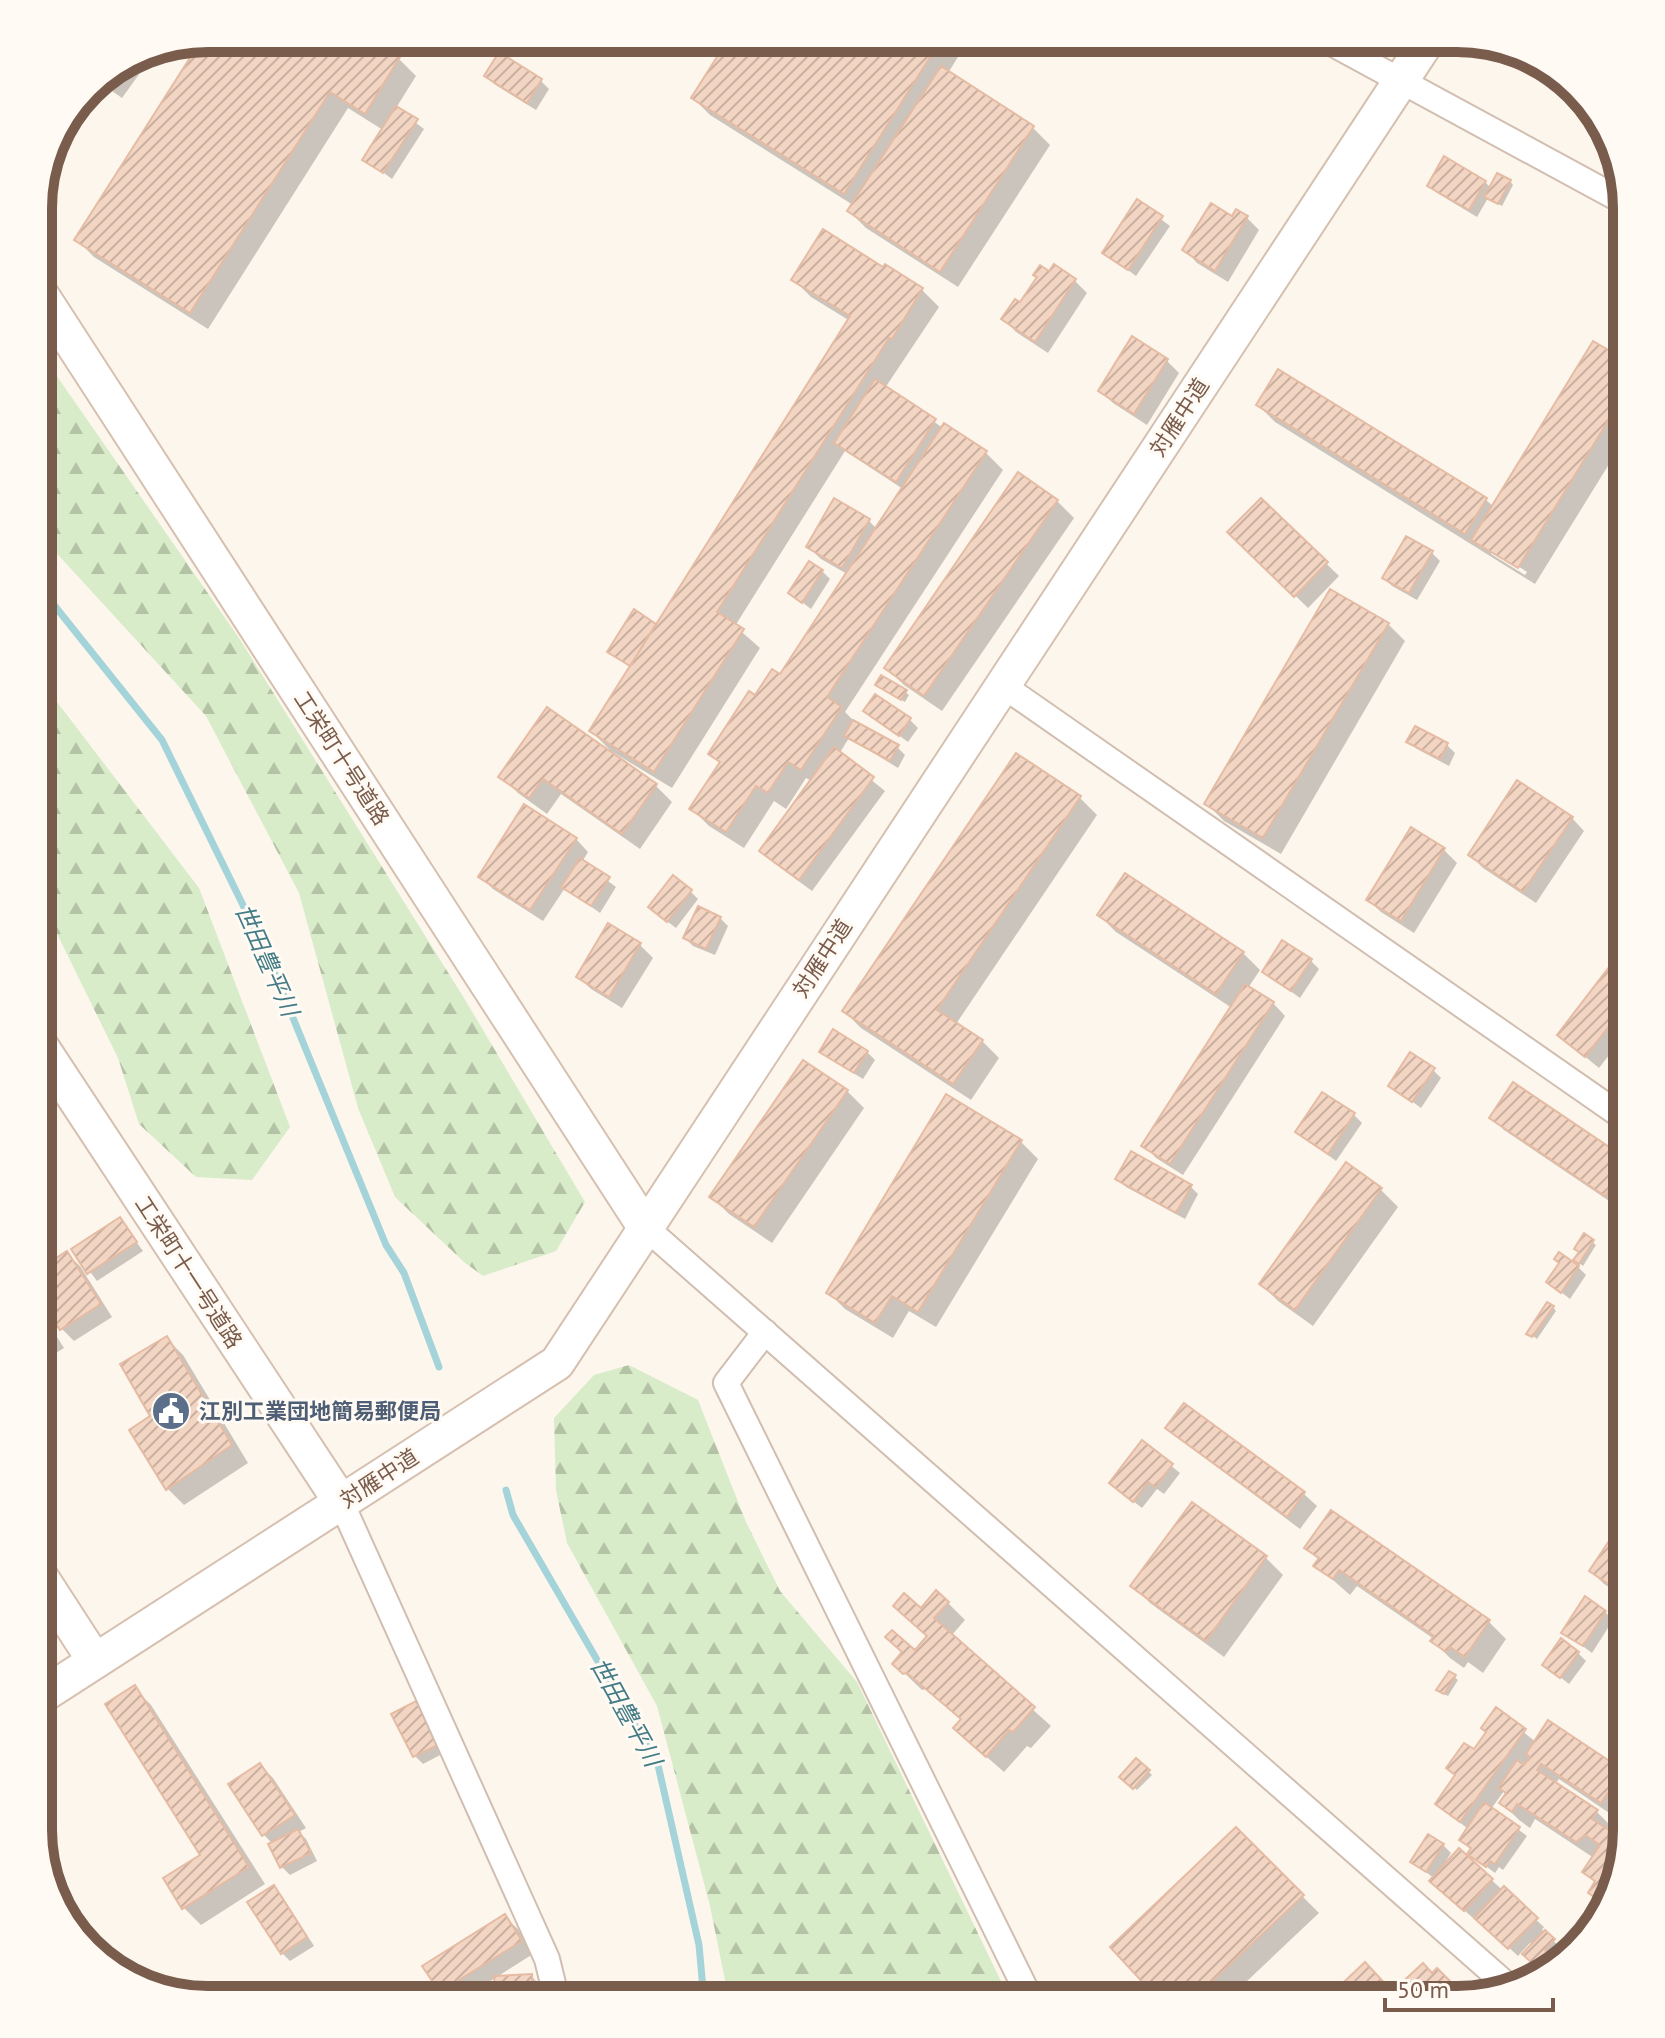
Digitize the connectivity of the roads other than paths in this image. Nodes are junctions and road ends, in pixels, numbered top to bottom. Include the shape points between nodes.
1 (1348, 52) edge
2 (1420, 52) edge
3 (1401, 81) junction
4 (1612, 196) edge
5 (52, 312) edge
6 (1002, 685) junction
7 (52, 1063) edge
8 (1613, 1110) edge
9 (645, 1227) junction
10 (765, 1332) junction
11 (341, 1502) junction
12 (52, 1595) edge
13 (95, 1661) junction
14 (52, 1689) edge
15 (1501, 1980) edge
16 (554, 1986) edge
17 (1024, 1986) edge

1 - 3 street
2 - 3 street, 対雁中道
3 - 4 street
3 - 6 street, 対雁中道
5 - 9 street, 工栄町十号道路
6 - 8 street
6 - 9 street, 対雁中道
7 - 11 street, 工栄町十一号道路
9 - 10 street
9 - 11 street, 対雁中道 via 557,1363
10 - 15 street
10 - 17 street via 726,1383
11 - 13 street, 対雁中道
11 - 16 street via 547,1959
12 - 13 street
13 - 14 street, 対雁中道

